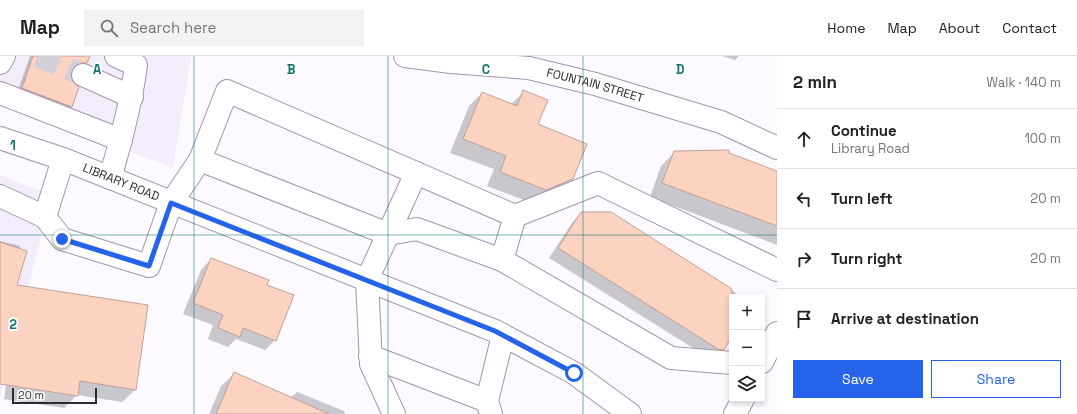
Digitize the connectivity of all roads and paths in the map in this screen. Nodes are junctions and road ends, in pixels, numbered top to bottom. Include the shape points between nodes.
1 (4, 56) edge
2 (116, 56) edge
3 (405, 56) edge
4 (135, 60) edge
5 (0, 63) edge
6 (83, 76) tunnel mouth
7 (0, 93) edge
8 (132, 97) junction
9 (0, 138) edge
10 (122, 140) junction
11 (777, 148) edge
12 (63, 159) junction
13 (200, 160) junction
14 (416, 173) junction
15 (110, 178) junction
16 (0, 196) edge
17 (171, 203) junction
18 (515, 216) junction
19 (46, 217) junction
20 (388, 234) junction
21 (502, 260) junction
22 (777, 270) edge
23 (366, 280) junction
24 (777, 333) edge
25 (503, 336) junction
26 (370, 356) junction
27 (765, 356) edge
28 (729, 363) edge
29 (741, 402) edge
30 (489, 408) edge
31 (394, 414) edge
32 (630, 414) edge
33 (735, 414) edge

1 - 5 main road
2 - 4 main road
3 - 11 main road, FOUNTAIN STREET via 544,71 721,122
4 - 8 main road
6 - 8 main road
7 - 10 main road
8 - 10 main road
9 - 12 main road, LIBRARY ROAD
10 - 15 main road
12 - 15 main road, LIBRARY ROAD
12 - 19 main road
13 - 14 main road via 227,91
13 - 17 main road
13 - 20 main road
14 - 18 main road
14 - 20 main road
15 - 17 main road, LIBRARY ROAD
16 - 19 main road
17 - 19 main road via 149,266 62,239
17 - 23 main road, LIBRARY ROAD
18 - 21 main road
18 - 22 main road via 598,183
20 - 21 main road via 417,228
20 - 23 main road
21 - 28 main road via 671,358
23 - 25 main road, LIBRARY ROAD
23 - 26 main road
24 - 27 main road
25 - 30 main road
25 - 32 main road, LIBRARY ROAD via 574,373
26 - 30 main road
26 - 31 main road via 371,364
29 - 33 main road

